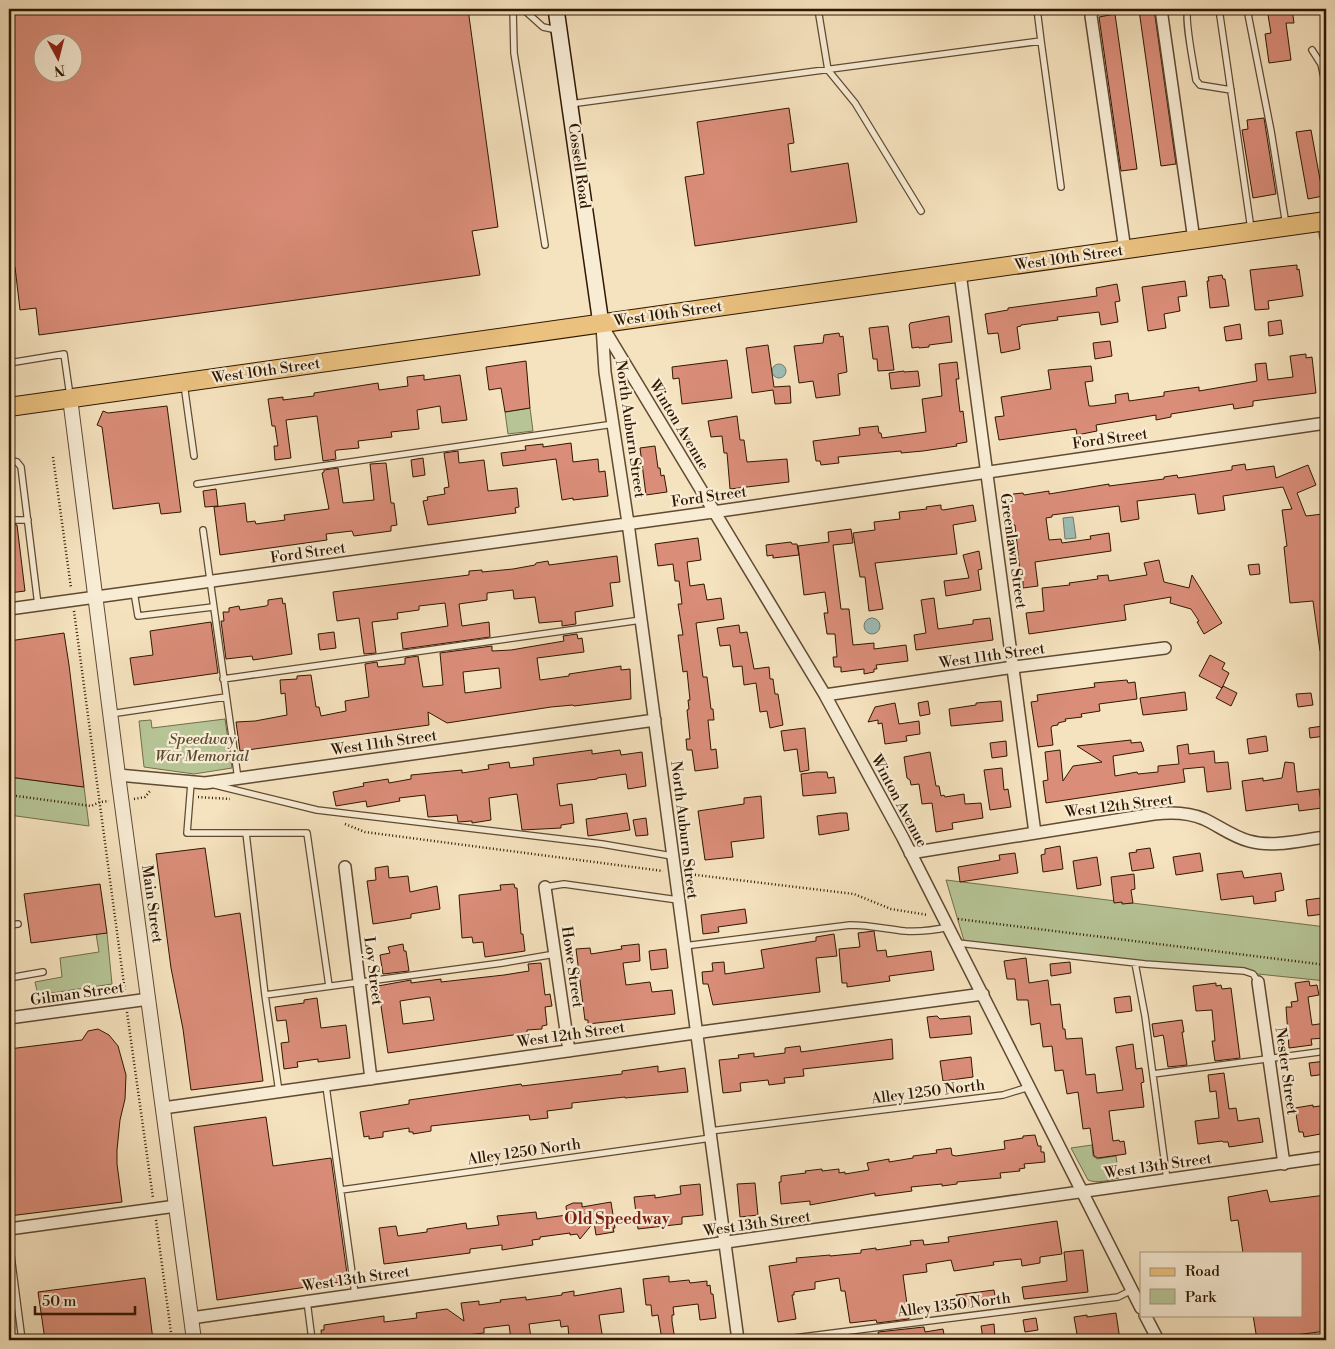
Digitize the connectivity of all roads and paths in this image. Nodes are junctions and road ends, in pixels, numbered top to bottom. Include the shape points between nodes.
1 (513, 9) edge
2 (523, 9) edge
3 (556, 9) edge
4 (818, 9) edge
5 (1037, 9) edge
6 (1093, 9) edge
7 (1161, 9) edge
8 (1188, 9) edge
9 (1219, 9) edge
10 (1247, 9) edge
11 (559, 30) junction
12 (1041, 41) junction
13 (1312, 50) dead end
14 (828, 70) junction
15 (1326, 87) edge
16 (1231, 90) junction
17 (570, 104) junction
18 (1061, 187) dead end
19 (921, 210) dead end
20 (1286, 226) junction
21 (1325, 226) edge
22 (1252, 231) junction
23 (1194, 240) junction
24 (546, 245) dead end
25 (1125, 250) junction
26 (960, 273) junction
27 (601, 324) junction
28 (9, 363) edge
29 (183, 382) junction
30 (70, 398) junction
31 (9, 407) edge
32 (1326, 423) edge
33 (614, 424) junction
34 (194, 456) dead end
35 (53, 457) dead end
36 (9, 460) edge
37 (986, 472) junction
38 (198, 484) dead end
39 (713, 512) junction
40 (9, 518) edge
41 (28, 520) junction
42 (628, 523) junction
43 (203, 530) dead end
44 (209, 582) junction
45 (134, 592) junction
46 (95, 598) junction
47 (73, 601) junction
48 (38, 605) junction
49 (213, 607) junction
50 (9, 609) edge
51 (641, 620) junction
52 (1165, 648) dead end
53 (1014, 667) junction
54 (224, 679) junction
55 (825, 695) junction
56 (226, 697) junction
57 (110, 714) junction
58 (655, 720) junction
59 (118, 775) junction
60 (238, 778) junction
61 (191, 783) junction
62 (208, 783) junction
63 (246, 833) junction
64 (1035, 833) junction
65 (1326, 837) edge
66 (910, 853) junction
67 (672, 856) junction
68 (345, 867) dead end
69 (545, 887) joint
70 (678, 900) junction
71 (18, 924) dead end
72 (9, 925) edge
73 (949, 927) junction
74 (958, 943) junction
75 (684, 946) junction
76 (555, 954) junction
77 (1135, 962) junction
78 (43, 972) dead end
79 (9, 978) edge
80 (359, 982) junction
81 (1258, 982) joint
82 (330, 986) junction
83 (983, 994) junction
84 (265, 995) junction
85 (149, 1000) junction
86 (126, 1003) junction
87 (9, 1018) edge
88 (696, 1033) junction
89 (569, 1051) junction
90 (1326, 1051) edge
91 (1269, 1059) junction
92 (1153, 1074) junction
93 (371, 1079) junction
94 (326, 1086) junction
95 (1030, 1086) junction
96 (279, 1092) junction
97 (163, 1108) junction
98 (710, 1135) junction
99 (1326, 1157) edge
100 (1284, 1164) junction
101 (1167, 1180) junction
102 (341, 1190) junction
103 (1082, 1191) junction
104 (176, 1206) junction
105 (154, 1208) junction
106 (9, 1229) edge
107 (9, 1240) edge
108 (725, 1244) junction
109 (1132, 1290) junction
110 (356, 1294) junction
111 (307, 1302) junction
112 (1140, 1306) edge
113 (1146, 1316) edge
114 (191, 1318) junction
115 (22, 1340) edge
116 (172, 1340) edge
117 (194, 1340) edge
118 (312, 1340) edge
119 (738, 1340) edge
120 (778, 1340) edge
121 (1158, 1340) edge

1 - 24 lane via 514,53
2 - 11 lane via 543,27
3 - 11 main road, Cossell Road
4 - 14 lane
5 - 12 lane
6 - 25 street via 1091,16
7 - 23 street
8 - 16 lane via 1196,80 1200,85
9 - 16 lane
10 - 20 lane
11 - 17 main road, Cossell Road
12 - 14 lane
12 - 18 lane
13 - 15 lane via 1321,64
14 - 17 lane
14 - 19 lane via 855,104
16 - 22 lane
17 - 27 main road, Cossell Road
20 - 21 main road, West 10th Street
20 - 22 main road, West 10th Street
22 - 23 main road, West 10th Street
23 - 25 main road, West 10th Street
25 - 26 main road, West 10th Street
26 - 27 main road, West 10th Street
26 - 37 street, Greenlawn Street
27 - 29 main road, West 10th Street
27 - 33 street, North Auburn Street
27 - 39 street, Winton Avenue
28 - 30 lane via 64,354
29 - 30 main road, West 10th Street
29 - 34 lane
30 - 31 main road, West 10th Street
30 - 46 street, Main Street
32 - 37 street, Ford Street
33 - 38 lane
33 - 42 street, North Auburn Street
35 - 47 path
36 - 41 lane via 21,467
37 - 39 street, Ford Street
37 - 53 street, Greenlawn Street
39 - 42 street, Ford Street
39 - 55 street, Winton Avenue
40 - 41 lane
41 - 48 lane
42 - 44 street, Ford Street
42 - 51 street, North Auburn Street
43 - 44 lane
44 - 45 street, Ford Street
44 - 49 lane
45 - 46 street, Ford Street
45 - 49 lane via 138,616
46 - 47 street, Ford Street
46 - 57 street, Main Street
47 - 48 street, Ford Street
47 - 86 path
48 - 50 street, Ford Street
49 - 54 lane
51 - 54 lane
51 - 58 street, North Auburn Street
52 - 53 street, West 11th Street
53 - 55 street, West 11th Street
53 - 64 street, Greenlawn Street
54 - 56 lane
55 - 66 street, Winton Avenue
56 - 57 lane
56 - 60 lane
57 - 59 street, Main Street
58 - 60 street, West 11th Street
58 - 67 street, North Auburn Street
59 - 61 street, West 11th Street
59 - 85 street, Main Street
60 - 62 street, West 11th Street
61 - 62 street, West 11th Street
61 - 63 lane via 187,833
62 - 67 lane via 317,810 602,844
63 - 82 lane via 308,833
63 - 84 lane
64 - 65 street, West 12th Street via 1178,812 1203,818 1241,838 1261,844
64 - 66 street, West 12th Street
66 - 73 street, Winton Avenue
67 - 70 street, North Auburn Street
68 - 80 street, Loy Street
69 - 70 lane via 564,884
69 - 76 street, Howe Street
70 - 75 street, North Auburn Street
71 - 72 lane
73 - 74 street, Winton Avenue
73 - 75 lane via 930,931 850,925
74 - 77 lane
74 - 83 street, Winton Avenue
75 - 88 street, North Auburn Street
76 - 80 lane
76 - 89 street, Howe Street
77 - 81 lane via 1244,971 1253,974
77 - 92 lane
78 - 79 lane
80 - 82 lane
80 - 93 street, Loy Street
81 - 91 street, Nester Street
82 - 84 lane
83 - 88 street, West 12th Street
83 - 95 street, Winton Avenue
84 - 96 lane
85 - 86 street, Gilman Street
85 - 97 street, Main Street
86 - 87 street, Gilman Street
86 - 105 path
88 - 89 street, West 12th Street
88 - 98 street, North Auburn Street
89 - 93 street, West 12th Street
90 - 91 lane
91 - 92 lane
91 - 100 street, Nester Street
92 - 101 lane
93 - 94 street, West 12th Street
94 - 96 street, West 12th Street
94 - 102 lane
95 - 98 lane, Alley 1250 North via 1003,1095
95 - 103 street, Winton Avenue
96 - 97 street, West 12th Street
97 - 104 street, Main Street
98 - 102 lane, Alley 1250 North
98 - 108 street, North Auburn Street
99 - 100 street, West 13th Street
100 - 101 street, West 13th Street
101 - 103 street, West 13th Street
102 - 110 lane
103 - 108 street, West 13th Street
103 - 109 street, Winton Avenue
104 - 105 street
104 - 114 street, Main Street
105 - 106 street
105 - 116 path
107 - 115 lane
108 - 110 street, West 13th Street
108 - 119 street, North Auburn Street
109 - 112 street, Winton Avenue
109 - 120 lane, Alley 1350 North via 1118,1297
110 - 111 street, West 13th Street
111 - 114 street, West 13th Street
111 - 118 lane
113 - 121 street
114 - 117 street, Main Street

